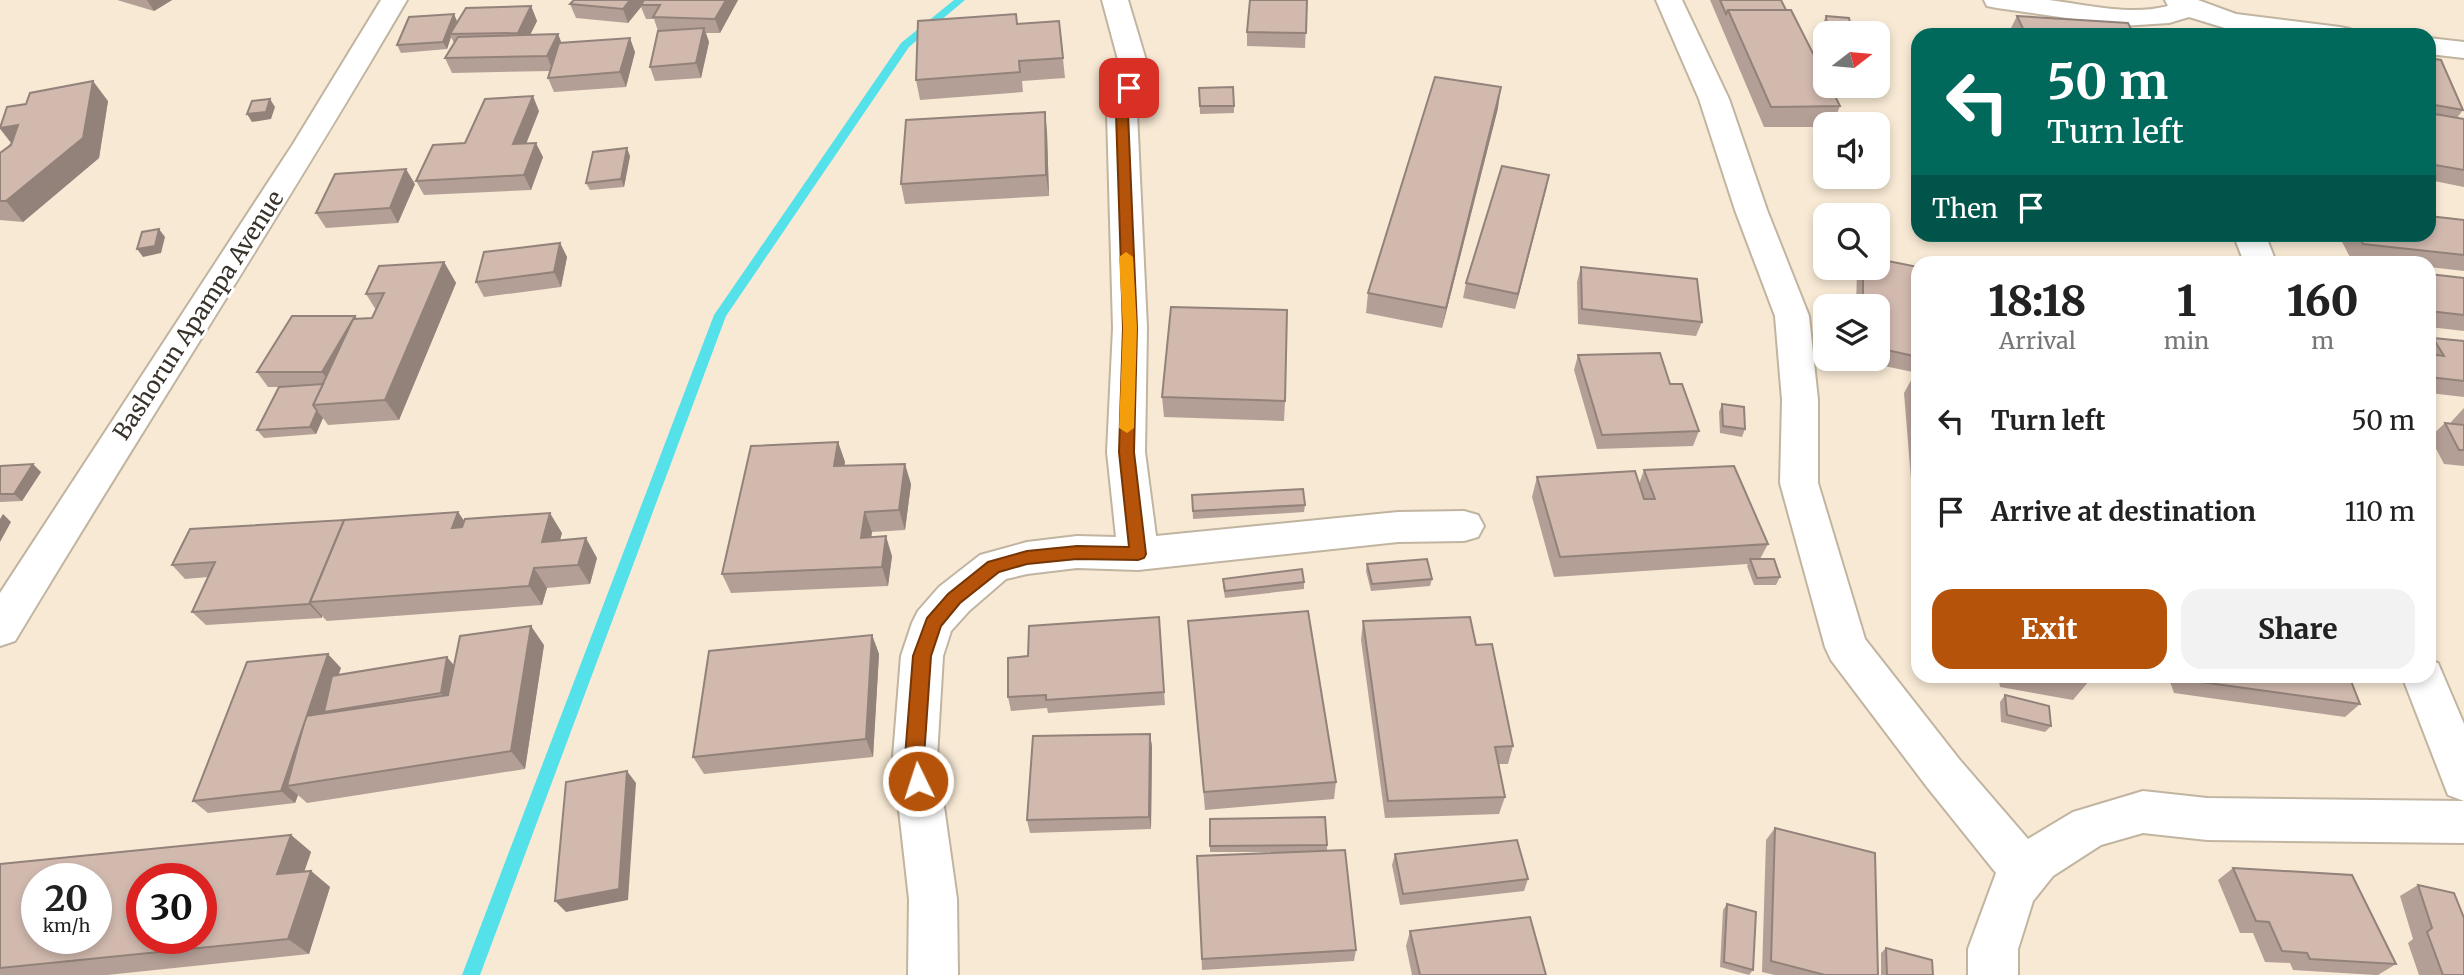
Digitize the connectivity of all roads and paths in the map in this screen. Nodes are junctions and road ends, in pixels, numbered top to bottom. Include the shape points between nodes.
1 (394, 0) edge
2 (1115, 0) edge
3 (1669, 0) edge
4 (1997, 0) edge
5 (2183, 4) edge
6 (2286, 28) edge
7 (2436, 47) edge
8 (2464, 50) edge
9 (1464, 526) dead end
10 (1138, 554) junction
11 (0, 629) edge
12 (2426, 683) edge
13 (2464, 780) edge
14 (2464, 822) edge
15 (2025, 873) junction
16 (933, 975) edge
17 (1993, 975) edge

1 - 11 street, Bashorun Apampa Avenue via 308,144
2 - 10 street via 1134,66 1122,113 1130,328 1126,452
3 - 15 street via 1714,99 1792,316 1800,400 1799,483 1846,647
4 - 5 street via 2115,17 2165,17
5 - 6 street via 2233,21
7 - 8 street
9 - 10 street via 1398,527
10 - 16 street via 1077,552 994,566 954,598 933,623 922,656 915,757 933,899
12 - 13 street
14 - 15 street via 2207,819 2143,812 2089,827 2036,860
15 - 17 street via 2013,889 1993,949

